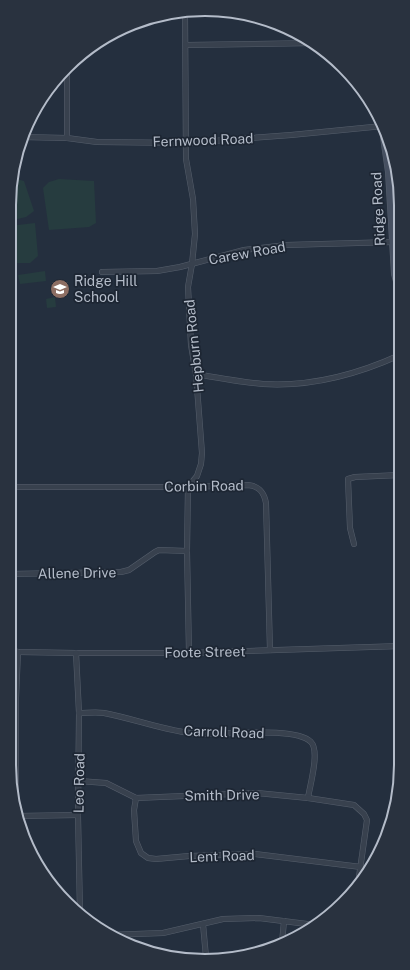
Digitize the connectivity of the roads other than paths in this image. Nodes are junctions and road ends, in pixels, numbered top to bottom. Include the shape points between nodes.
1 (185, 17) edge
2 (303, 43) edge
3 (186, 45) junction
4 (67, 76) edge
5 (377, 125) edge
6 (28, 137) edge
7 (67, 138) junction
8 (186, 143) junction
9 (386, 149) edge
10 (393, 242) junction
11 (394, 258) edge
12 (192, 264) junction
13 (102, 272) dead end
14 (394, 358) edge
15 (196, 374) junction
16 (394, 475) edge
17 (16, 487) edge
18 (188, 487) junction
19 (354, 544) dead end
20 (187, 551) junction
21 (16, 574) edge
22 (394, 646) edge
23 (270, 650) junction
24 (18, 652) joint
25 (76, 653) junction
26 (189, 653) junction
27 (16, 698) joint
28 (79, 713) junction
29 (16, 754) joint
30 (16, 765) edge
31 (16, 765) edge
32 (16, 777) edge
33 (79, 781) junction
34 (136, 798) junction
35 (308, 798) junction
36 (78, 815) junction
37 (23, 816) edge
38 (361, 867) junction
39 (360, 873) edge
40 (80, 907) edge
41 (284, 921) junction
42 (203, 924) junction
43 (307, 924) edge
44 (121, 935) edge
45 (282, 938) edge
46 (206, 954) edge

1 - 3 street, Hepburn Road
2 - 3 street
3 - 8 street, Hepburn Road
4 - 7 street
5 - 8 street, Fernwood Road via 291,135
6 - 7 street, Fernwood Road
7 - 8 street, Fernwood Road via 97,142
8 - 12 street, Hepburn Road via 195,234
9 - 10 main road, Ridge Road
10 - 11 main road, Ridge Road
10 - 12 street, Carew Road via 286,245 244,250
12 - 13 street, Carew Road via 157,271
12 - 15 street, Hepburn Road via 188,287 191,345
14 - 15 street via 347,376 304,383 264,384
15 - 18 street, Hepburn Road via 202,453 197,476
16 - 19 street via 348,478 350,528
17 - 18 street, Corbin Road
18 - 20 street
18 - 23 street, Corbin Road via 253,485 260,489 266,498
20 - 21 street, Allene Drive via 159,550 129,570 121,572
20 - 26 street
22 - 23 street, Foote Street
23 - 26 street, Foote Street
24 - 25 street, Foote Street
24 - 27 street
25 - 26 street, Foote Street
25 - 28 street, Leo Road
27 - 29 street
28 - 33 street, Leo Road
28 - 35 street, Carroll Road via 102,713 165,729 200,734 275,733 304,736 313,744 315,754
29 - 30 street
31 - 32 street
33 - 34 street, Smith Drive via 106,783
33 - 36 street, Leo Road
34 - 35 street, Smith Drive via 257,793
34 - 38 street, Lent Road via 134,810 137,848 148,858 254,854
35 - 38 street, Smith Drive via 354,805 364,814 367,826
36 - 37 street
36 - 40 street, Leo Road
38 - 39 street
41 - 42 street via 259,918 223,919
41 - 43 street
41 - 45 street
42 - 44 street via 163,934
42 - 46 street

